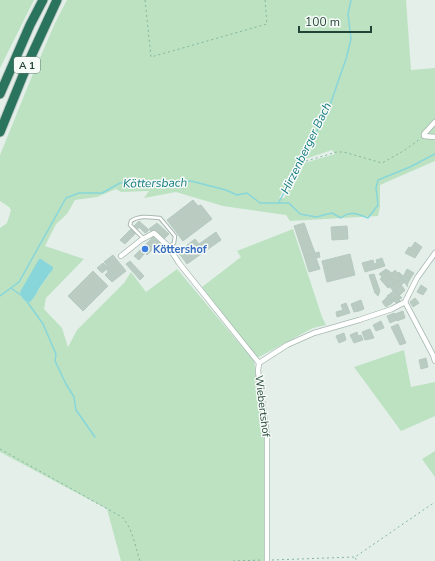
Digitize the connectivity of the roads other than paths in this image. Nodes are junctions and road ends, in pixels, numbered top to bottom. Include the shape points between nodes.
1 (43, 0) edge
2 (57, 0) edge
3 (0, 94) edge
4 (435, 122) edge
5 (0, 132) edge
6 (435, 137) edge
7 (143, 239) junction
8 (169, 248) junction
9 (435, 253) edge
10 (121, 256) dead end
11 (405, 302) junction
12 (435, 361) edge
13 (259, 363) junction
14 (267, 560) edge

1 - 3 highway, A 1
2 - 5 highway, A 1
4 - 6 street via 424,134
7 - 8 street via 154,233
7 - 8 lane via 131,226 131,222 136,218 160,218 175,236 174,243
7 - 10 street
8 - 13 street
9 - 11 street via 417,278
11 - 12 street
11 - 13 street, Wiebertshof via 392,309 314,333 287,345
13 - 14 street, Wiebertshof via 267,436

